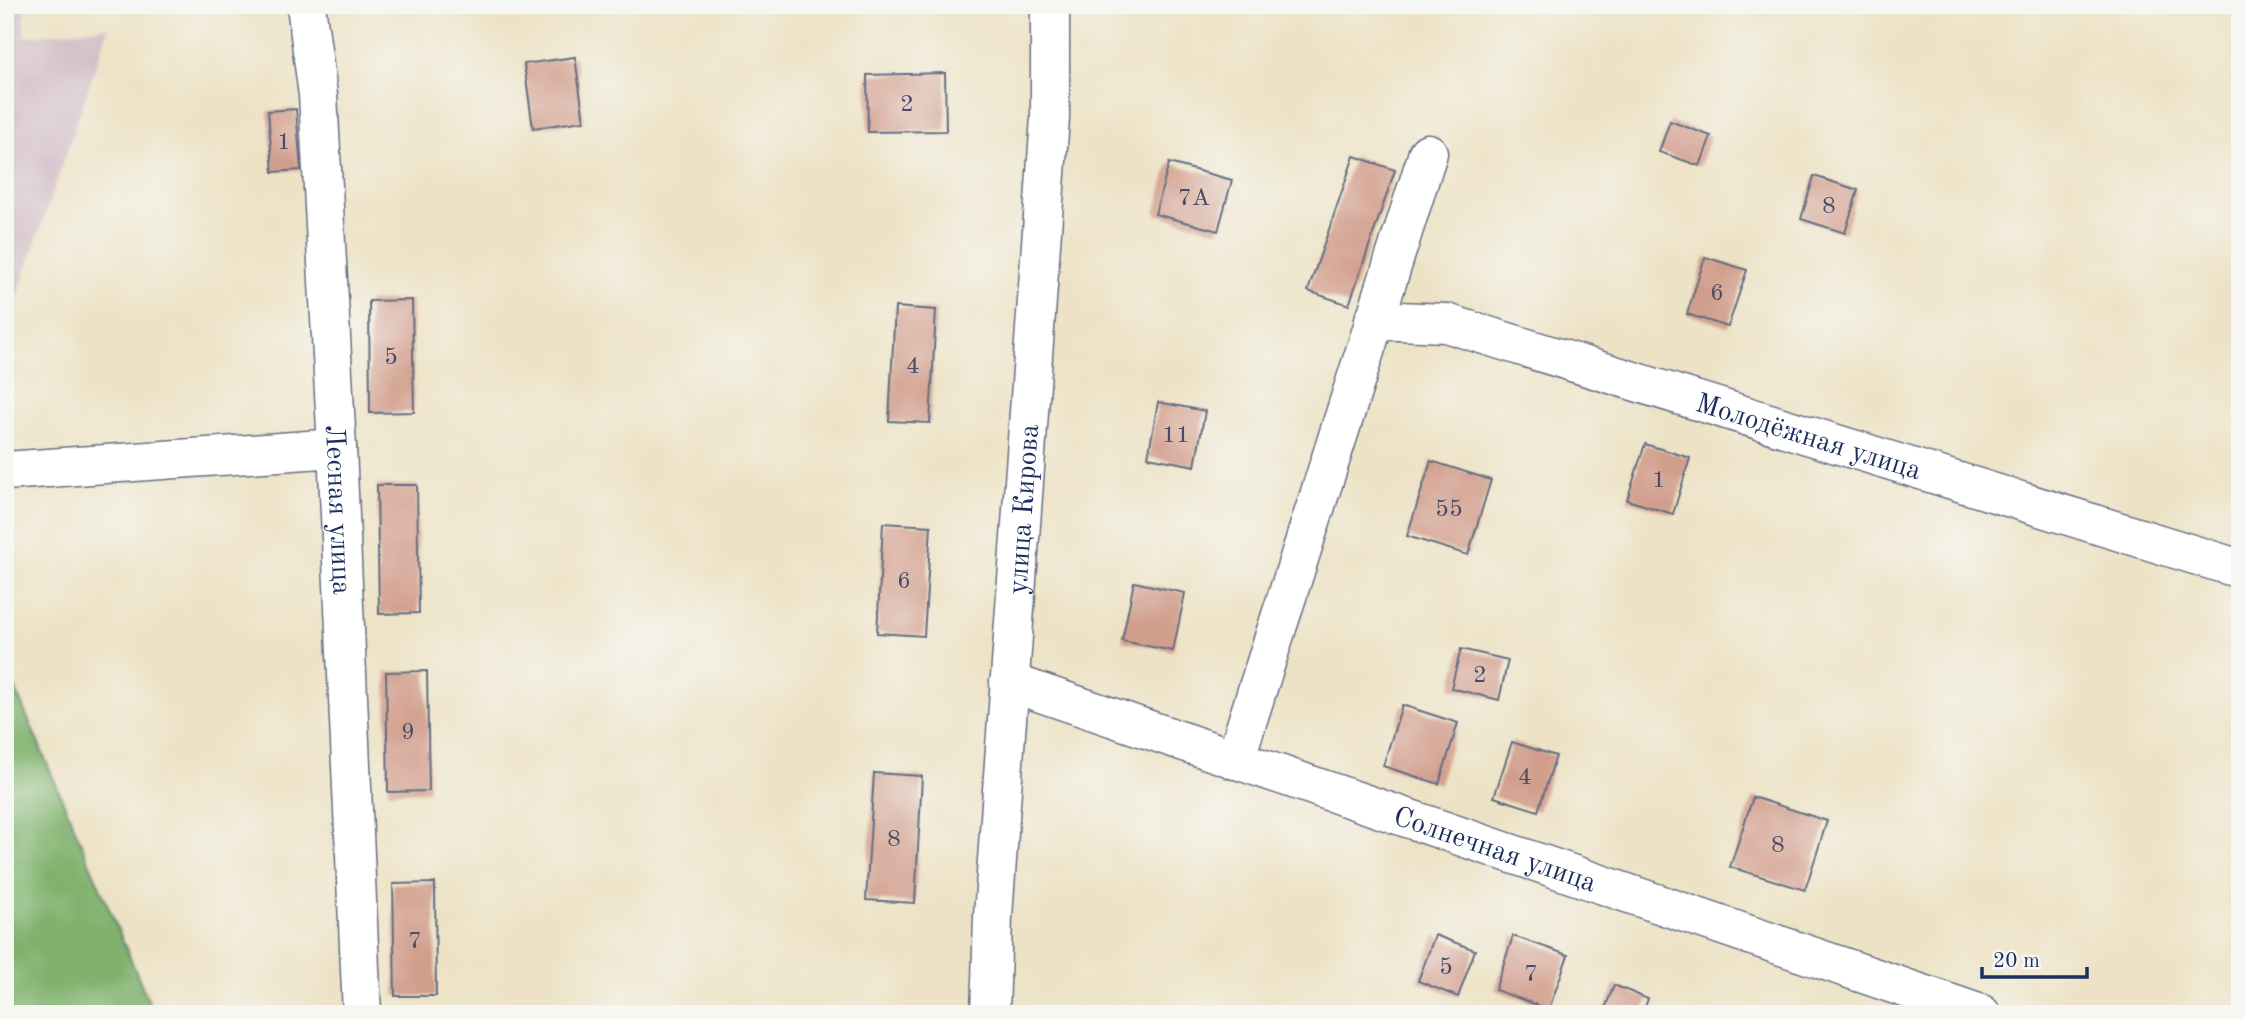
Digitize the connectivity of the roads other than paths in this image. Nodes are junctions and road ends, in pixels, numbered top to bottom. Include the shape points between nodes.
1 (306, 5) edge
2 (1050, 5) edge
3 (1428, 153) dead end
4 (1374, 320) junction
5 (337, 447) junction
6 (5, 471) edge
7 (2240, 569) edge
8 (1009, 682) junction
9 (1235, 760) junction
10 (1921, 1004) edge
11 (362, 1014) edge
12 (990, 1014) edge
13 (1981, 1014) edge

1 - 5 street, Лесная улица via 318,95
2 - 8 street, улица Кирова via 1050,118
3 - 4 street
4 - 7 street, Молодёжная улица via 1446,323
4 - 9 street
5 - 6 street
5 - 11 street, Лесная улица
8 - 9 street, Солнечная улица
8 - 12 street, улица Кирова
9 - 10 street, Солнечная улица
10 - 13 street, Солнечная улица

